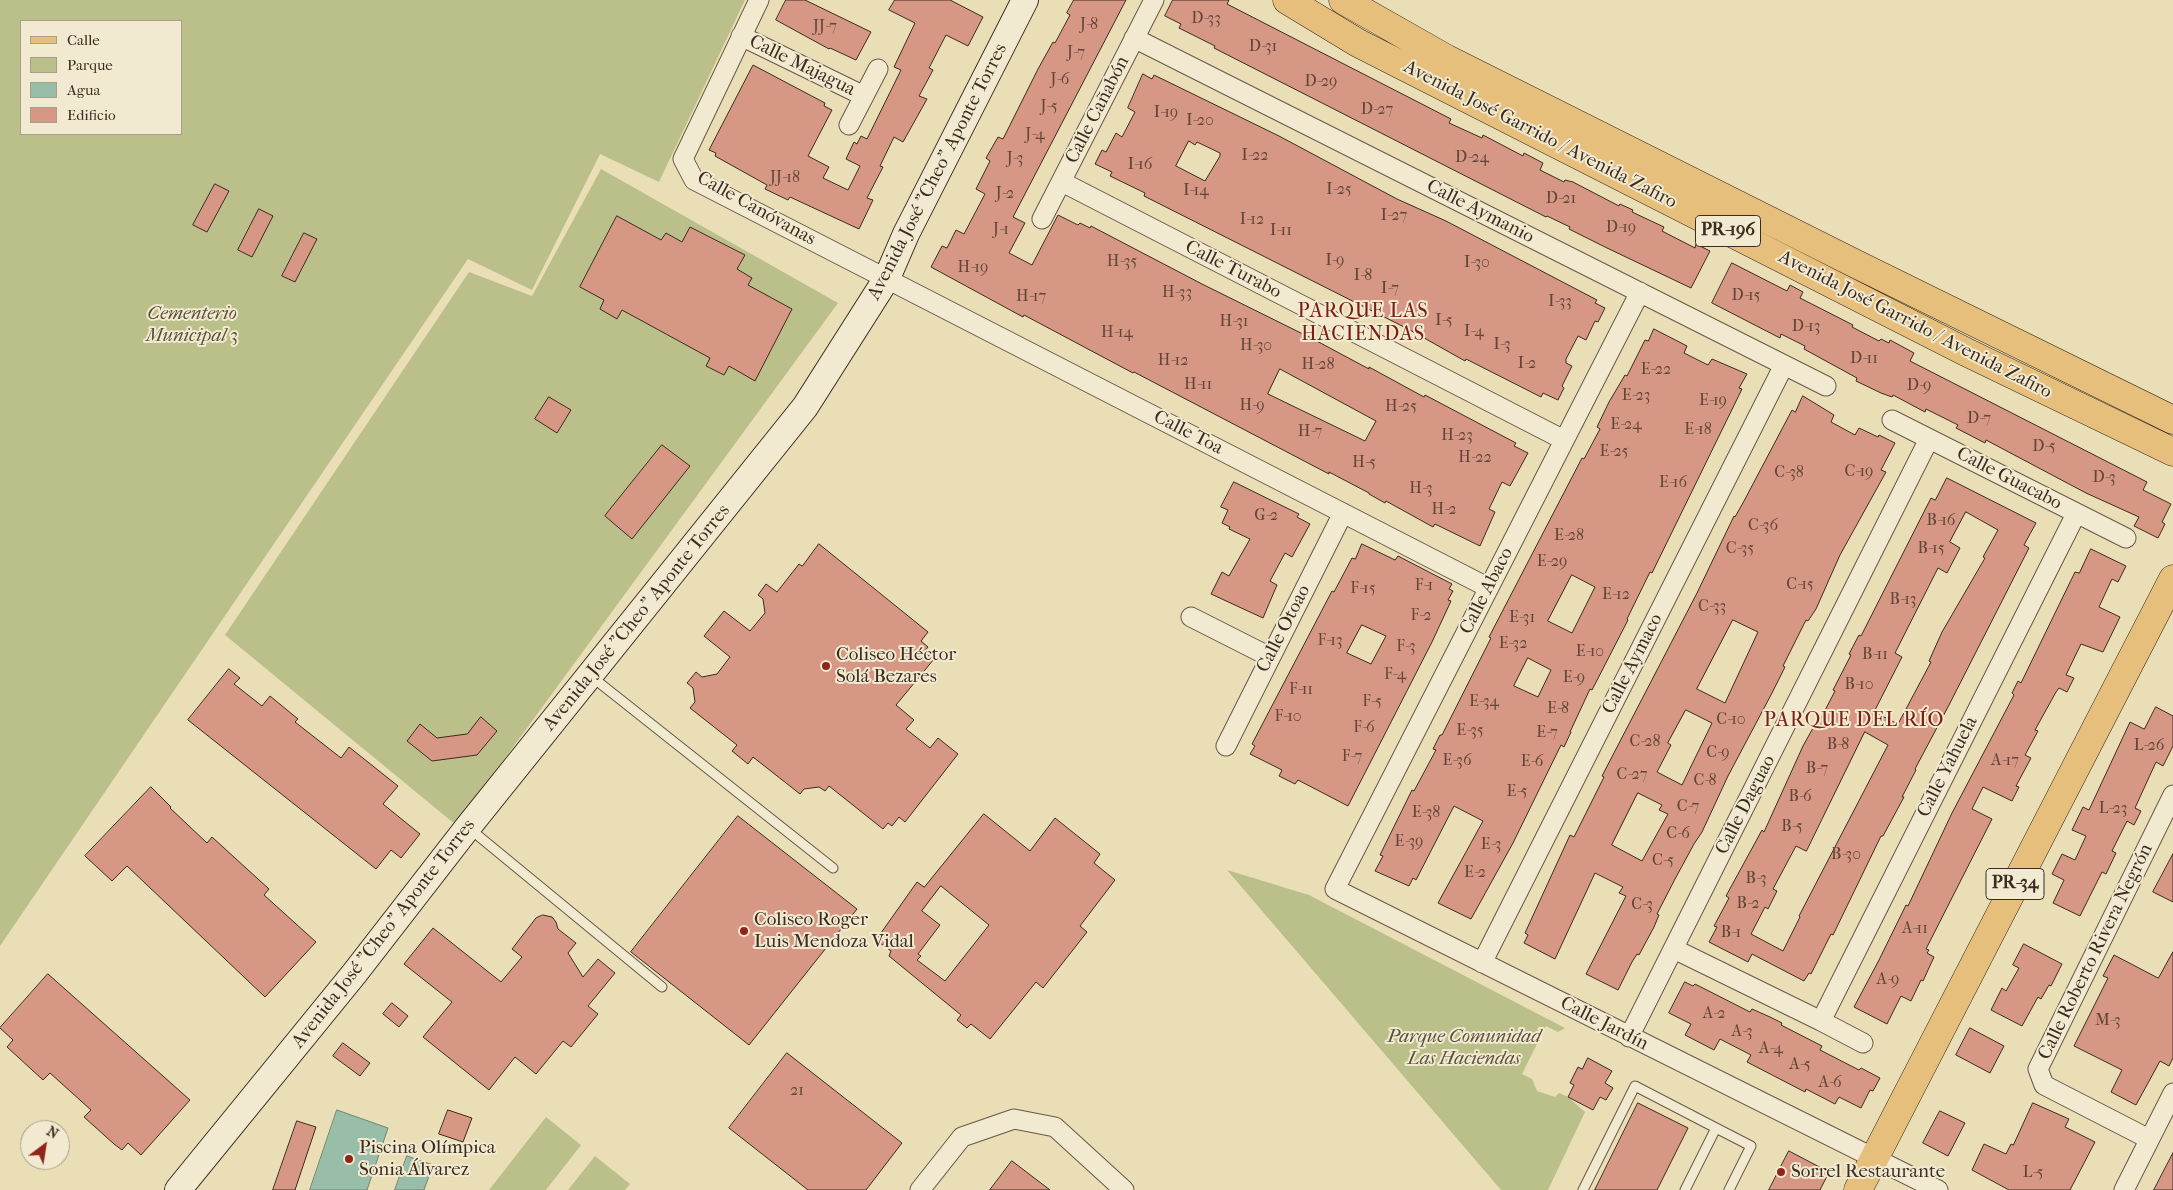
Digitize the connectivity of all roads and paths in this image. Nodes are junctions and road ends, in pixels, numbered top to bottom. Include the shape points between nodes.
1 (759, 0) edge
2 (1025, 0) edge
3 (1154, 0) edge
4 (1287, 0) edge
5 (1343, 0) edge
6 (741, 36) junction
7 (1134, 38) junction
8 (878, 68) dead end
9 (864, 96) junction
10 (849, 125) dead end
11 (1062, 182) junction
12 (1042, 219) dead end
13 (887, 278) junction
14 (1640, 292) junction
15 (1784, 365) junction
16 (1826, 386) dead end
17 (1892, 420) dead end
18 (2173, 420) edge
19 (1929, 438) junction
20 (1564, 440) junction
21 (2173, 452) edge
22 (1343, 513) junction
23 (2076, 514) junction
24 (2126, 538) dead end
25 (2173, 579) edge
26 (1489, 588) junction
27 (1191, 617) dead end
28 (1270, 657) junction
29 (590, 676) junction
30 (1226, 746) dead end
31 (2173, 795) edge
32 (468, 827) junction
33 (833, 868) dead end
34 (1335, 889) joint
35 (1674, 948) junction
36 (1482, 963) junction
37 (662, 987) dead end
38 (1821, 1021) junction
39 (1629, 1037) junction
40 (1863, 1043) dead end
41 (2173, 1093) edge
42 (1716, 1128) junction
43 (2149, 1139) junction
44 (1874, 1159) junction
45 (178, 1190) edge
46 (920, 1190) edge
47 (1124, 1190) edge
48 (1583, 1190) edge
49 (1685, 1190) edge
50 (1729, 1190) edge
51 (1858, 1190) edge
52 (1938, 1190) edge
53 (2124, 1190) edge

1 - 6 street, Calle Canóvanas
2 - 13 street, Avenida José "Cheo" Aponte Torres via 906,234
3 - 7 street, Calle Cañabón
4 - 21 main road, Avenida José Garrido / Avenida Zafiro / PR-196 via 1367,47 1966,352
5 - 18 main road, Avenida José Garrido / Avenida Zafiro / PR-196 via 1447,59
6 - 9 street, Calle Majagua
6 - 13 street, Calle Canóvanas via 683,159 694,180
7 - 11 street, Calle Cañabón
7 - 14 street, Calle Aymanio
8 - 9 street
9 - 10 street
11 - 12 street, Calle Cañabón
11 - 20 street, Calle Turabo
13 - 22 street, Calle Toa
13 - 29 street, Avenida José "Cheo" Aponte Torres via 806,407
14 - 15 street, Calle Aymanio
14 - 20 street, Calle Abaco
15 - 16 street, Calle Aymanio
15 - 36 street, Calle Aymaco
17 - 19 street, Calle Guacabo
19 - 23 street, Calle Guacabo
19 - 35 street, Calle Daguao
20 - 26 street, Calle Abaco
22 - 26 street, Calle Toa
22 - 28 street, Calle Otoao
23 - 24 street, Calle Guacabo
23 - 38 street, Calle Yahuela
25 - 44 main road, PR-34
26 - 34 street, Calle Abaco
27 - 28 street
28 - 30 street, Calle Otoao
29 - 32 street, Avenida José "Cheo" Aponte Torres
29 - 33 lane
31 - 43 street, Calle Roberto Rivera Negrón via 2038,1069 2044,1085
32 - 37 lane
32 - 45 street, Avenida José "Cheo" Aponte Torres via 354,974
34 - 36 street, Calle Jardín
35 - 38 street
35 - 39 street, Calle Daguao
36 - 39 street, Calle Jardín
38 - 40 street
39 - 44 street, Calle Jardín
41 - 43 street
42 - 48 lane via 1634,1086
42 - 49 lane
42 - 50 lane via 1751,1146
43 - 53 street
44 - 51 main road, PR-34
44 - 52 street, Calle Jardín
46 - 47 street via 962,1137 1014,1119 1055,1128

